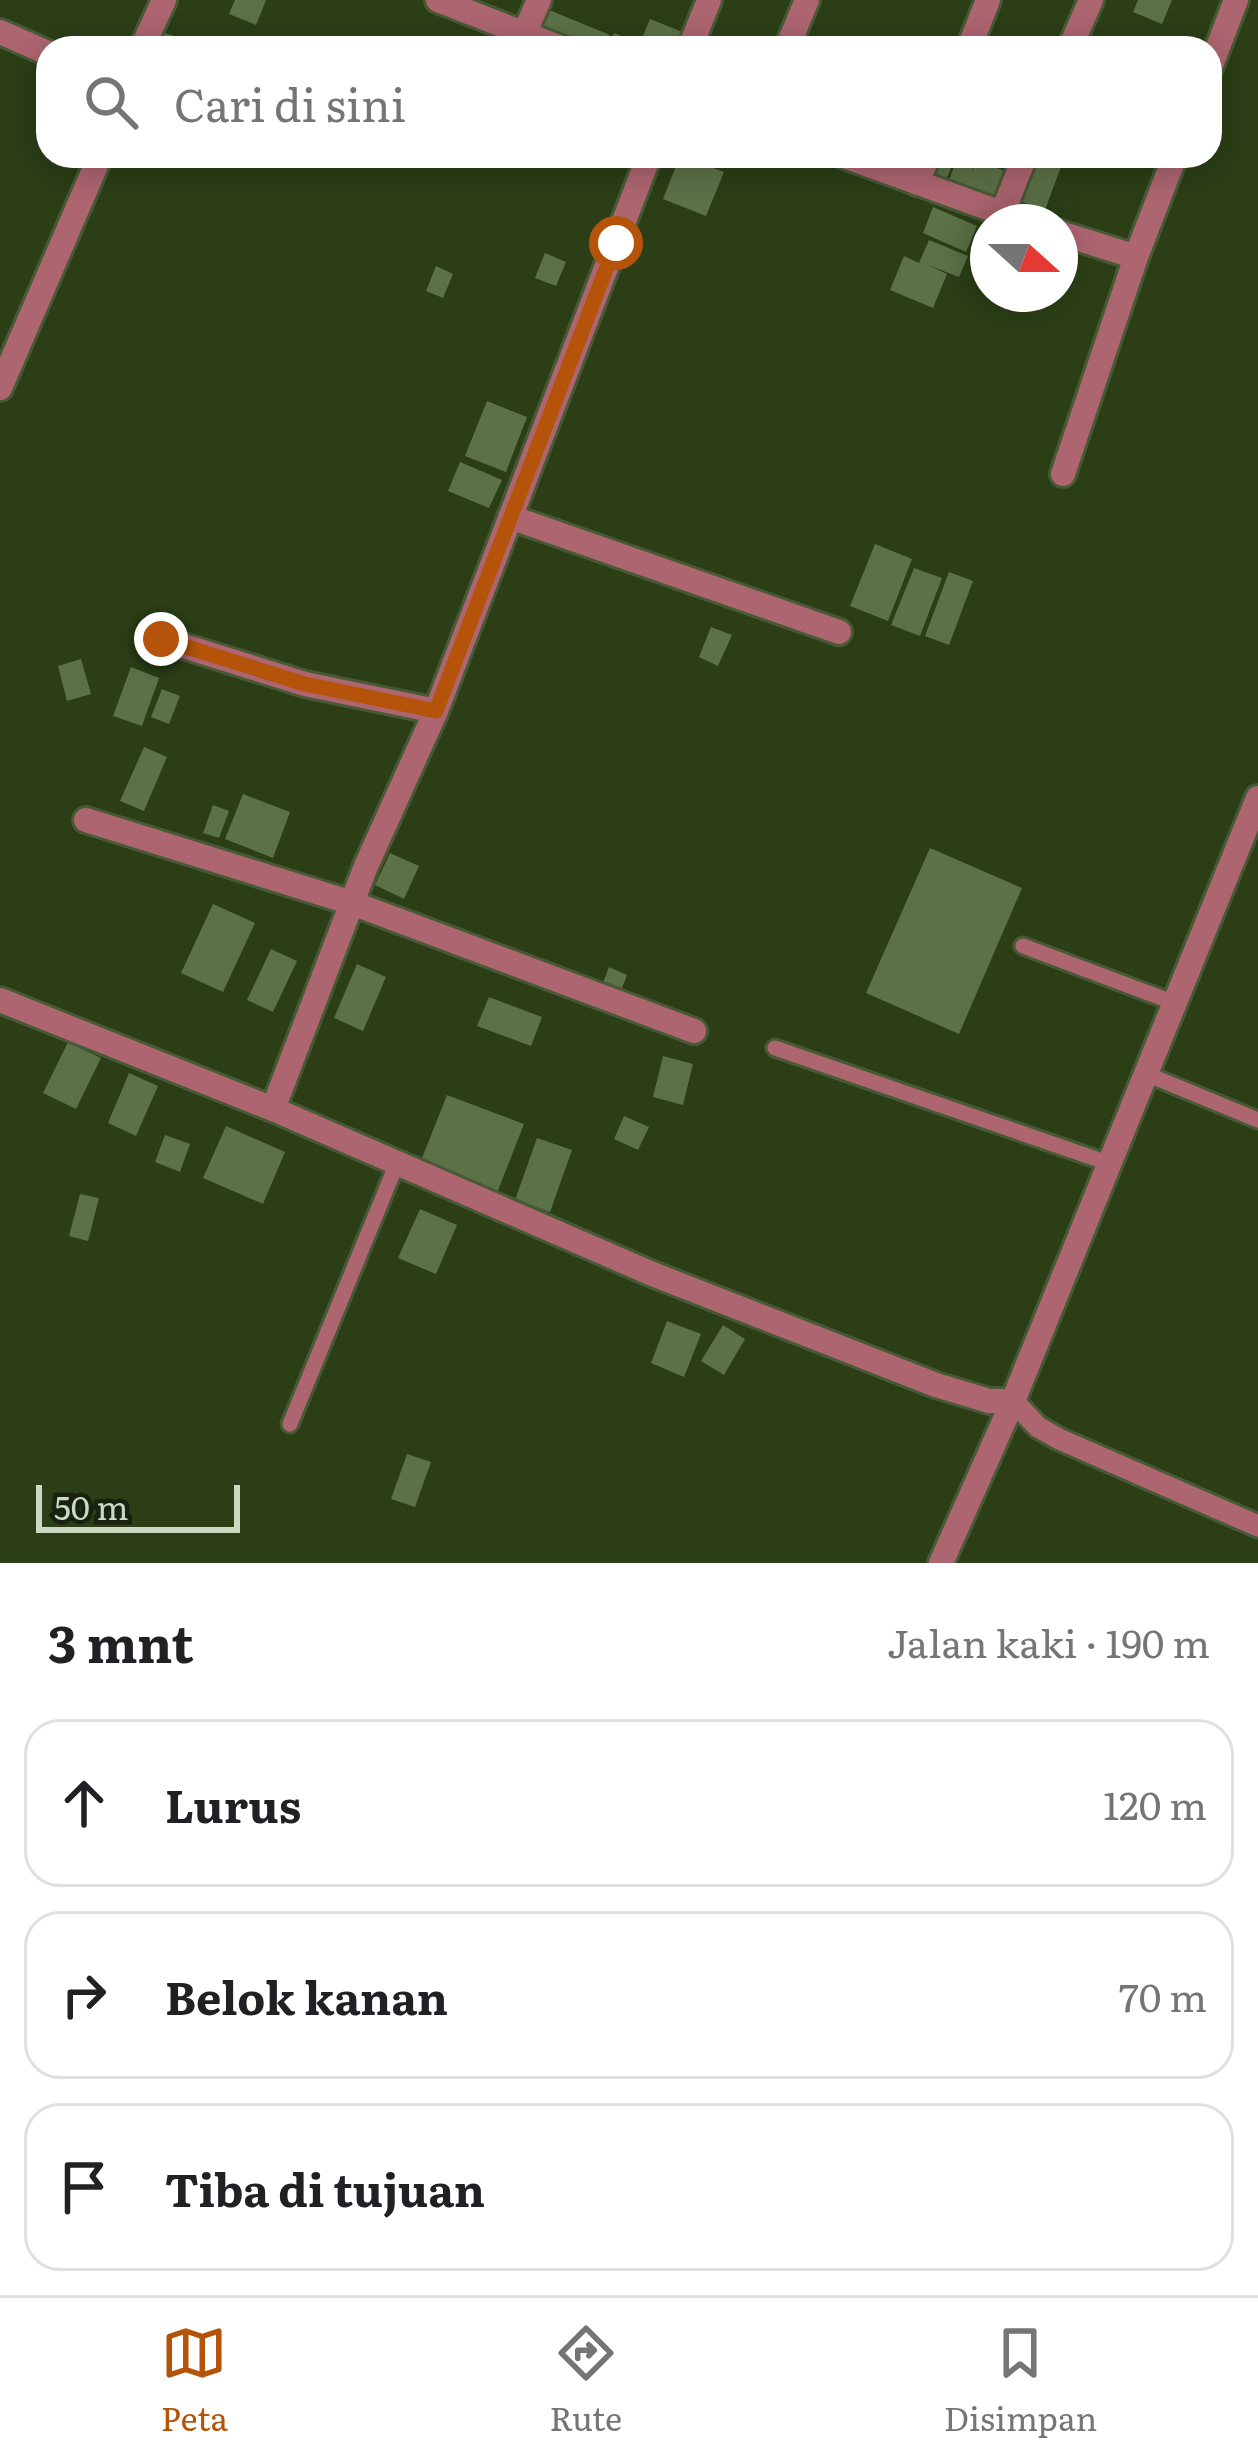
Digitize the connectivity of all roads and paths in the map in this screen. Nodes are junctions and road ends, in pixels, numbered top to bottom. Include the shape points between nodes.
1 (164, 0) edge
2 (438, 0) edge
3 (539, 0) edge
4 (709, 0) edge
5 (807, 0) edge
6 (988, 0) edge
7 (1091, 0) edge
8 (1237, 0) edge
9 (0, 32) edge
10 (525, 32) junction
11 (148, 36) edge
12 (534, 36) edge
13 (695, 36) edge
14 (792, 36) edge
15 (974, 36) edge
16 (1075, 36) edge
17 (1222, 38) edge
18 (36, 48) edge
19 (95, 168) edge
20 (644, 168) edge
21 (876, 168) edge
22 (923, 168) edge
23 (1023, 168) edge
24 (1170, 168) edge
25 (917, 183) junction
26 (975, 204) edge
27 (1016, 204) edge
28 (1078, 239) edge
29 (1136, 257) junction
30 (0, 388) edge
31 (1064, 474) dead end
32 (510, 517) junction
33 (839, 632) dead end
34 (161, 639) dead end
35 (436, 711) junction
36 (1258, 798) edge
37 (86, 820) dead end
38 (352, 903) junction
39 (1023, 946) dead end
40 (0, 1000) edge
41 (1175, 1003) junction
42 (694, 1031) dead end
43 (775, 1048) dead end
44 (1144, 1072) junction
45 (273, 1108) junction
46 (1258, 1120) edge
47 (398, 1163) junction
48 (1108, 1163) junction
49 (1013, 1401) junction
50 (290, 1424) dead end
51 (1258, 1526) edge
52 (941, 1563) edge

1 - 11 street
2 - 10 street
3 - 10 street
4 - 13 street
5 - 14 street
6 - 15 street
7 - 16 street
8 - 17 street
9 - 18 street
10 - 12 street
19 - 30 street
20 - 32 street
21 - 25 street
22 - 25 street
23 - 27 street
24 - 29 street
25 - 26 street
28 - 29 street
29 - 31 street
32 - 33 street
32 - 35 street
34 - 35 street via 305,684
35 - 38 street
36 - 41 street
37 - 38 street
38 - 42 street
38 - 45 street
39 - 41 lane
40 - 45 street
41 - 44 street
43 - 48 lane
44 - 46 lane
44 - 48 street
45 - 47 street
47 - 49 street via 936,1385
47 - 50 lane
48 - 49 street
49 - 51 street via 1059,1439
49 - 52 street

